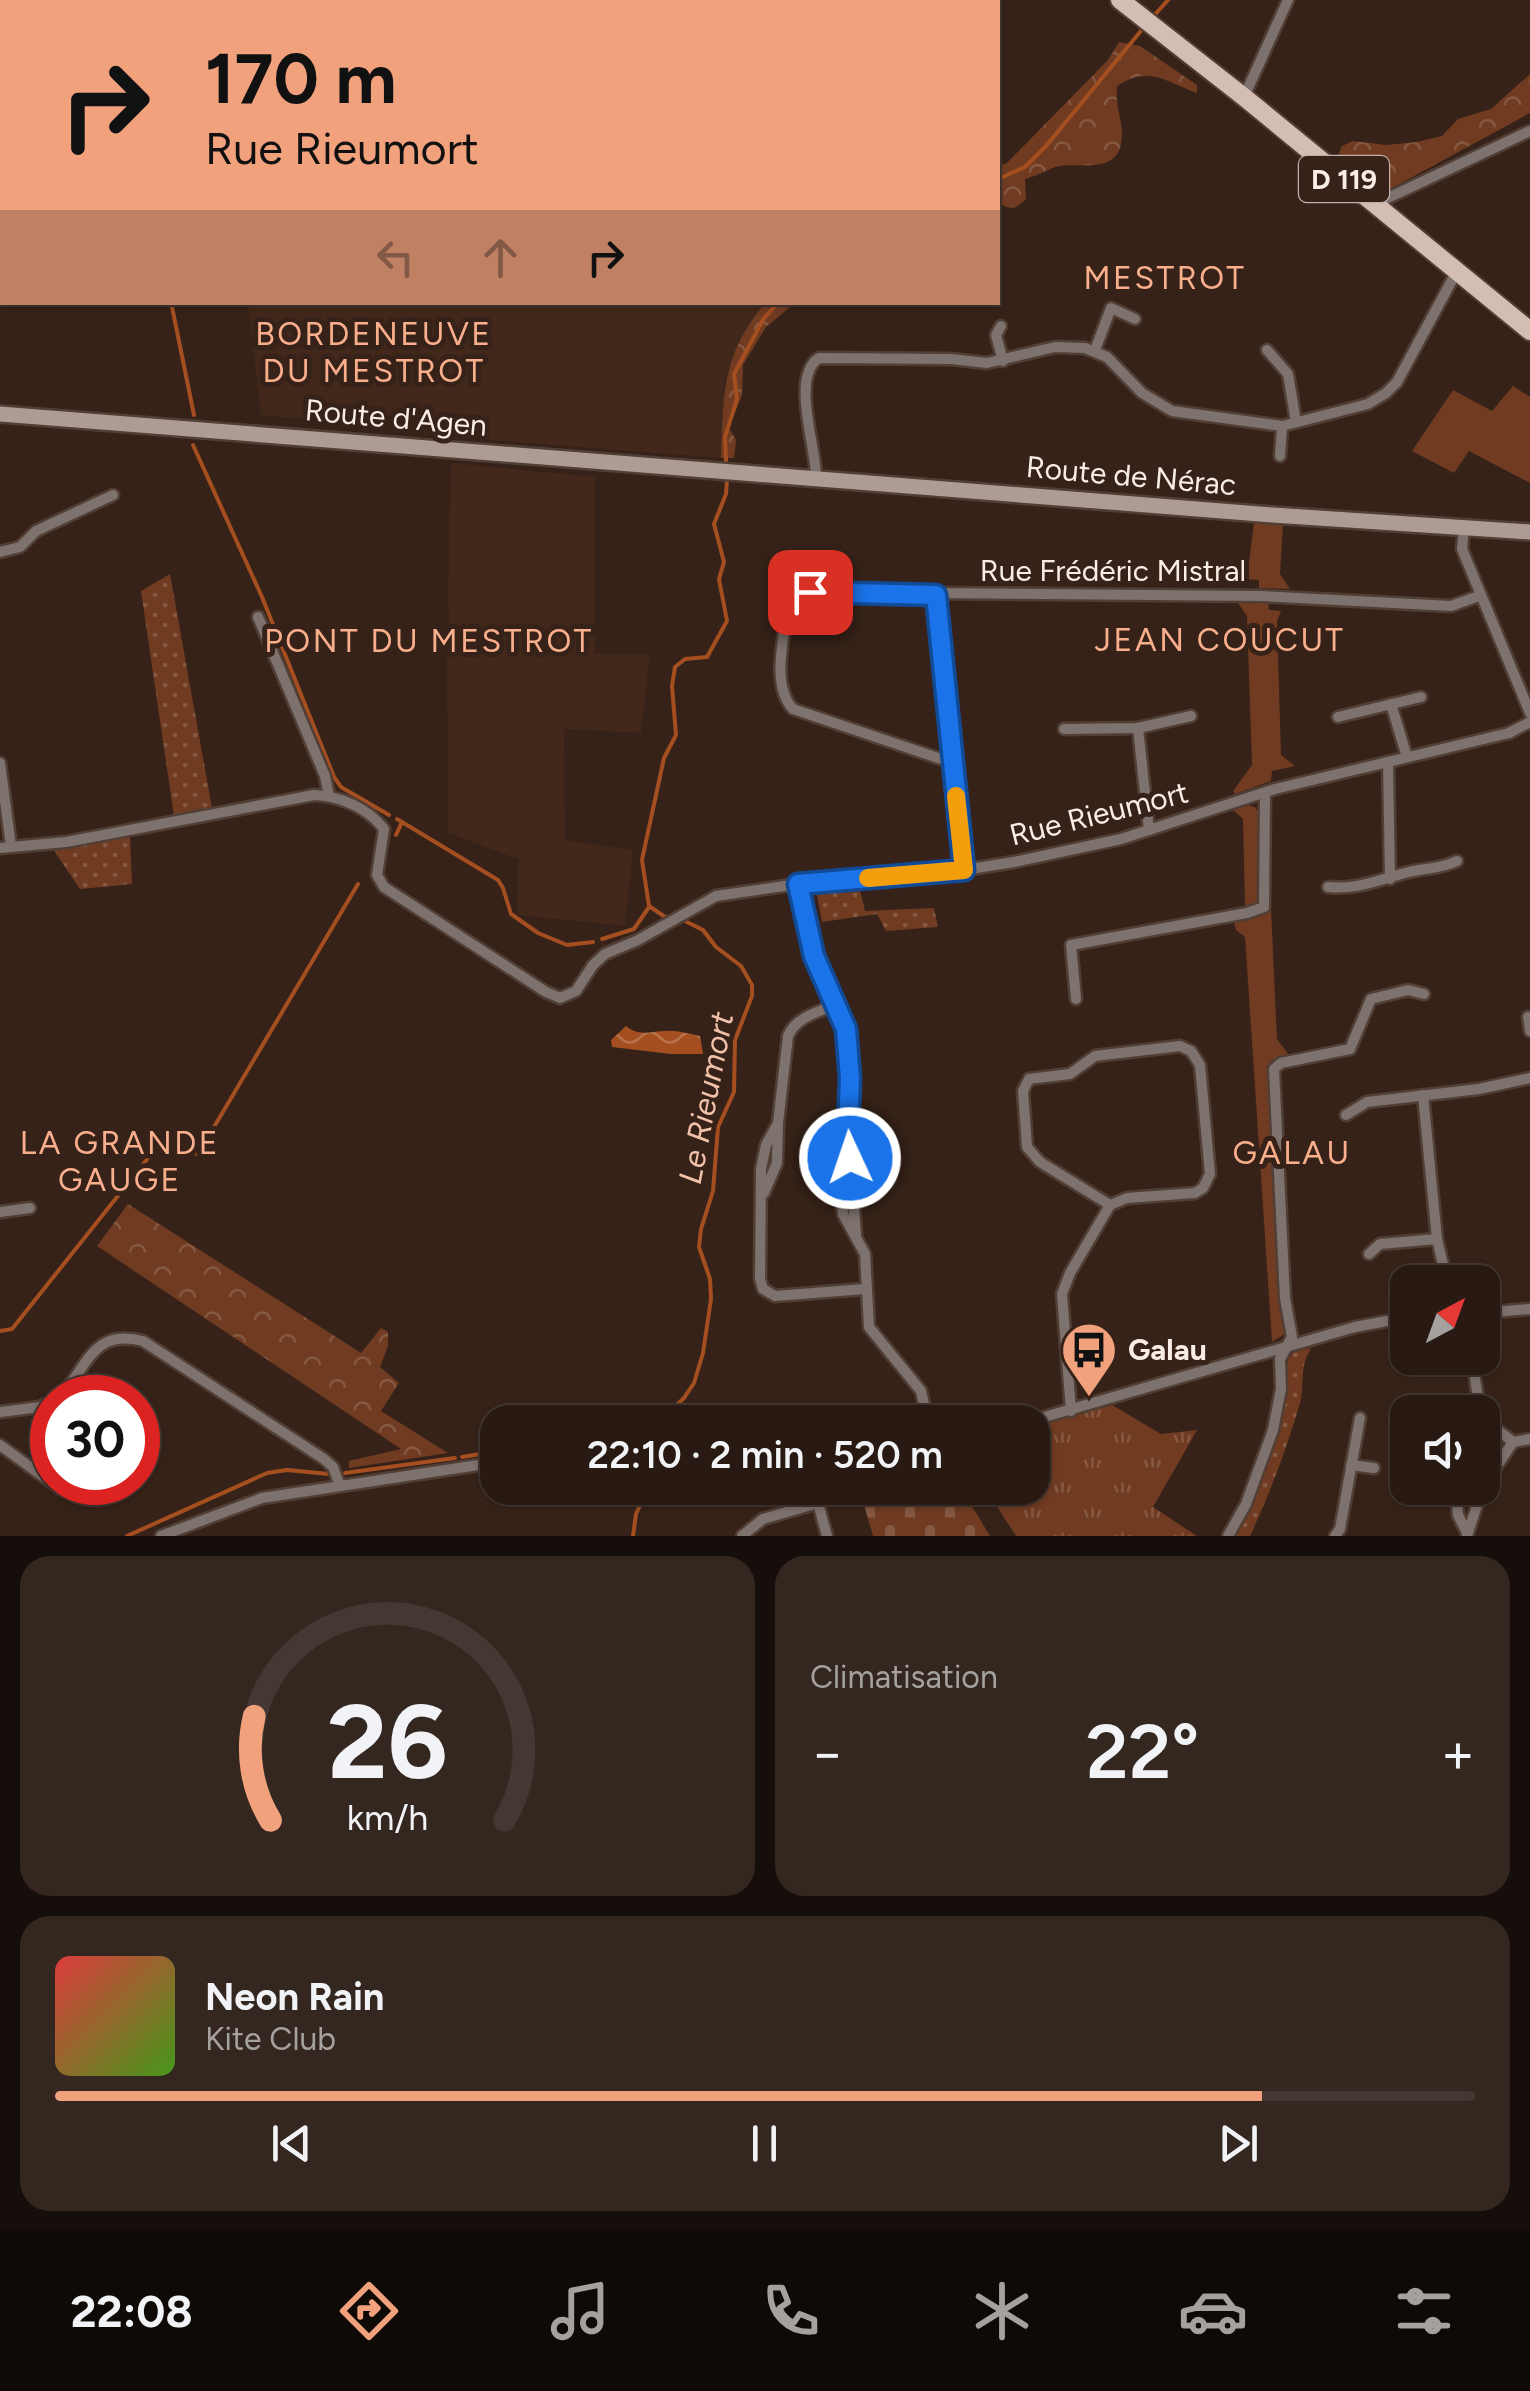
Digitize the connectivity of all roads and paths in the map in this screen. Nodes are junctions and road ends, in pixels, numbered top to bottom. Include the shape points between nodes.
1 (1120, 0) edge
2 (1288, 0) edge
3 (1244, 97) junction
4 (1530, 131) edge
5 (1374, 204) junction
6 (1456, 271) junction
7 (1135, 319) dead end
8 (1001, 326) dead end
9 (1530, 330) edge
10 (1095, 350) junction
11 (1267, 350) dead end
12 (1003, 361) junction
13 (0, 414) edge
14 (1296, 422) junction
15 (1282, 426) junction
16 (1280, 456) dead end
17 (728, 470) joint
18 (816, 478) junction
19 (113, 494) dead end
20 (1464, 527) junction
21 (1530, 532) edge
22 (0, 552) edge
23 (936, 595) junction
24 (1479, 596) junction
25 (258, 617) dead end
26 (1421, 696) dead end
27 (1391, 704) junction
28 (1530, 711) edge
29 (1191, 716) dead end
30 (1338, 717) dead end
31 (1530, 722) edge
32 (1064, 728) dead end
33 (1138, 728) junction
34 (1407, 757) junction
35 (953, 762) junction
36 (1388, 762) junction
37 (0, 763) edge
38 (1265, 793) junction
39 (329, 796) junction
40 (1148, 830) junction
41 (6, 847) edge
42 (1457, 861) dead end
43 (964, 870) junction
44 (1390, 878) junction
45 (798, 884) junction
46 (1328, 887) dead end
47 (1424, 994) dead end
48 (1076, 999) dead end
49 (835, 1004) junction
50 (1528, 1017) edge
51 (1530, 1030) edge
52 (1530, 1078) edge
53 (1423, 1095) junction
54 (1346, 1115) dead end
55 (1110, 1205) junction
56 (30, 1208) dead end
57 (0, 1212) edge
58 (1436, 1239) junction
59 (1368, 1254) dead end
60 (1443, 1265) edge
61 (865, 1289) junction
62 (1530, 1309) edge
63 (1500, 1312) edge
64 (1390, 1321) edge
65 (1288, 1346) junction
66 (74, 1375) edge
67 (924, 1405) edge
68 (30, 1409) edge
69 (1071, 1411) junction
70 (0, 1412) edge
71 (1050, 1416) edge
72 (1360, 1418) dead end
73 (1500, 1431) edge
74 (1530, 1439) edge
75 (1513, 1442) junction
76 (0, 1445) edge
77 (480, 1465) edge
78 (1352, 1465) junction
79 (30, 1467) edge
80 (1374, 1468) dead end
81 (340, 1486) junction
82 (808, 1505) edge
83 (819, 1505) edge
84 (1457, 1505) edge
85 (1467, 1535) edge
86 (161, 1536) edge
87 (742, 1536) edge
88 (826, 1536) edge
89 (1228, 1536) edge
90 (1335, 1536) edge

1 - 3 main road, D 119
2 - 3 street
3 - 5 main road, D 119
4 - 5 street
5 - 6 main road, D 119
6 - 9 main road, D 119
6 - 14 street via 1389,390 1368,404
7 - 10 street via 1111,308
8 - 12 street via 996,335
10 - 12 street via 1054,347
10 - 15 street via 1172,412
11 - 14 street via 1288,374
12 - 18 street via 813,361 806,406
13 - 17 main road, Route d'Agen
14 - 15 street
15 - 16 street
17 - 18 main road, Route de Nérac
18 - 20 main road, Route de Nérac
19 - 22 street via 36,531 20,548
20 - 21 main road, Route de Nérac
20 - 24 street via 1462,549
23 - 24 street, Rue Frédéric Mistral via 1256,596 1451,606
23 - 35 street
23 - 35 street, Rue Frédéric Mistral via 800,594 788,604 780,683 786,702 802,714
24 - 28 street
25 - 39 street
26 - 27 street
27 - 30 street
27 - 34 street
29 - 33 street
31 - 34 street, Rue Rieumort
32 - 33 street
33 - 40 street
34 - 36 street, Rue Rieumort
35 - 43 street
36 - 38 street, Rue Rieumort
36 - 44 street
37 - 41 street
38 - 40 street, Rue Rieumort
38 - 48 street via 1264,907 1071,945
39 - 41 street
39 - 45 street, Rue Rieumort via 384,829 377,875 384,887 555,997 576,991 605,954 716,896
40 - 43 street, Rue Rieumort
42 - 44 street
43 - 45 street, Rue Rieumort
44 - 46 street via 1351,890
45 - 49 street via 814,956
47 - 65 street via 1408,990 1372,999 1350,1049 1274,1070
49 - 61 street via 846,1029 856,1236 864,1249
49 - 61 street via 792,1027 777,1163 764,1194 760,1279 776,1296
50 - 51 street
52 - 53 street
53 - 54 street via 1367,1102
53 - 58 street
55 - 55 street via 1195,1193 1207,1181 1200,1065 1188,1049 1095,1056 1070,1074 1034,1076 1025,1084 1030,1153
55 - 69 street via 1062,1294
56 - 57 street
58 - 59 street via 1380,1244
58 - 60 street
61 - 67 street via 869,1327 921,1391
62 - 63 street
64 - 65 street
65 - 69 street
65 - 89 street via 1280,1359 1273,1430
66 - 81 street via 102,1344 143,1341 324,1458
68 - 70 street
69 - 71 street
72 - 78 street
73 - 75 street
74 - 75 street
75 - 85 street via 1491,1471
76 - 79 street
77 - 81 street
78 - 80 street
78 - 90 street
81 - 86 street via 262,1498
82 - 87 street via 763,1519
83 - 88 street
84 - 85 street

